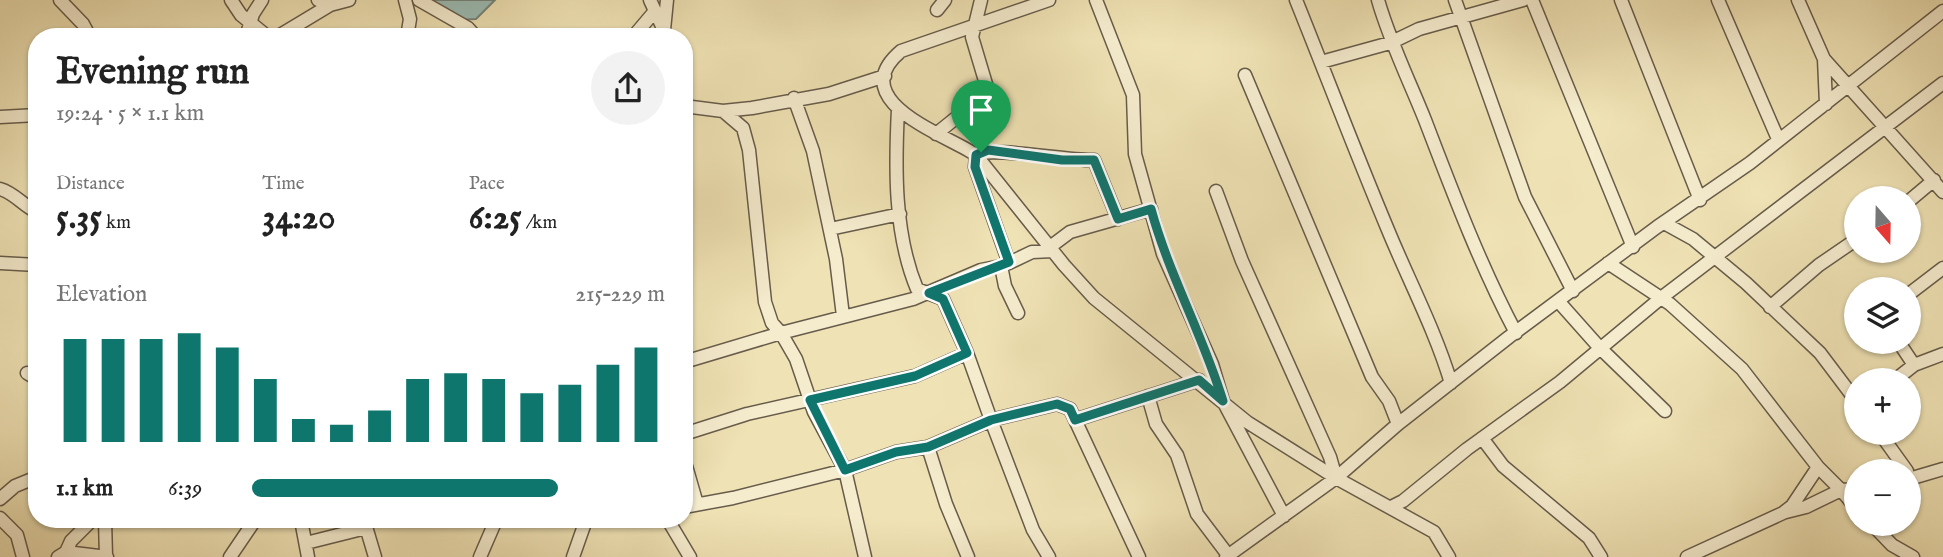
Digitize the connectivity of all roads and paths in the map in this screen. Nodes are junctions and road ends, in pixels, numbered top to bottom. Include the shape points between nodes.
1 (60, 0) edge
2 (232, 0) edge
3 (262, 0) edge
4 (349, 0) edge
5 (405, 0) edge
6 (419, 0) edge
7 (667, 0) edge
8 (981, 0) edge
9 (1049, 0) edge
10 (1096, 0) edge
11 (1296, 0) edge
12 (1378, 0) edge
13 (1455, 0) edge
14 (1523, 0) edge
15 (1532, 0) edge
16 (1621, 0) edge
17 (1718, 0) edge
18 (1798, 0) edge
19 (324, 3) edge
20 (652, 6) edge
21 (1943, 11) edge
22 (1461, 17) junction
23 (251, 23) junction
24 (973, 24) junction
25 (83, 28) edge
26 (249, 28) edge
27 (257, 28) edge
28 (289, 28) edge
29 (408, 28) edge
30 (468, 28) edge
31 (639, 28) edge
32 (663, 28) edge
33 (666, 28) edge
34 (1390, 43) junction
35 (1824, 59) junction
36 (1321, 62) junction
37 (1245, 75) dead end
38 (884, 76) junction
39 (1943, 84) edge
40 (1849, 86) junction
41 (794, 98) junction
42 (1826, 104) junction
43 (693, 107) edge
44 (752, 108) junction
45 (898, 109) junction
46 (723, 111) junction
47 (28, 115) edge
48 (0, 117) edge
49 (743, 128) junction
50 (1887, 128) junction
51 (936, 134) junction
52 (1778, 139) junction
53 (976, 155) junction
54 (1934, 180) junction
55 (0, 189) edge
56 (1922, 190) edge
57 (1216, 191) dead end
58 (1943, 192) edge
59 (1700, 200) junction
60 (28, 205) edge
61 (1151, 209) junction
62 (900, 214) junction
63 (1118, 219) junction
64 (1664, 223) junction
65 (830, 229) junction
66 (1633, 247) junction
67 (1844, 248) edge
68 (1052, 249) junction
69 (1715, 257) junction
70 (0, 263) edge
71 (1608, 263) junction
72 (1005, 264) junction
73 (28, 265) edge
74 (1943, 268) edge
75 (1921, 285) edge
76 (1573, 291) junction
77 (929, 293) junction
78 (1661, 298) junction
79 (1559, 302) junction
80 (1770, 307) junction
81 (1018, 313) dead end
82 (843, 316) junction
83 (781, 333) junction
84 (1516, 333) junction
85 (1599, 347) junction
86 (967, 353) junction
87 (1906, 354) edge
88 (1943, 354) edge
89 (693, 359) edge
90 (1913, 365) junction
91 (1909, 368) edge
92 (1199, 380) junction
93 (1451, 383) junction
94 (1844, 385) edge
95 (1149, 396) junction
96 (810, 400) junction
97 (1223, 401) junction
98 (1665, 411) dead end
99 (991, 420) junction
100 (1075, 420) junction
101 (1398, 424) junction
102 (693, 431) edge
103 (1482, 438) junction
104 (928, 447) junction
105 (1818, 467) junction
106 (1943, 469) edge
107 (845, 470) junction
108 (1921, 473) edge
109 (1336, 478) junction
110 (28, 481) edge
111 (1840, 490) junction
112 (1844, 490) edge
113 (1844, 494) edge
114 (0, 499) edge
115 (693, 505) edge
116 (1391, 507) junction
117 (1783, 513) junction
118 (1283, 516) junction
119 (0, 518) edge
120 (84, 528) edge
121 (105, 528) edge
122 (250, 528) edge
123 (303, 528) edge
124 (353, 528) edge
125 (366, 528) edge
126 (493, 528) edge
127 (583, 528) edge
128 (673, 528) edge
129 (1883, 536) edge
130 (306, 543) junction
131 (1245, 543) junction
132 (62, 555) edge
133 (106, 556) edge
134 (1227, 556) edge
135 (23, 557) edge
136 (230, 557) edge
137 (308, 557) edge
138 (375, 557) edge
139 (480, 557) edge
140 (573, 557) edge
141 (690, 557) edge
142 (865, 557) edge
143 (968, 557) edge
144 (1049, 557) edge
145 (1139, 557) edge
146 (1246, 557) edge
147 (1449, 557) edge
148 (1601, 557) edge
149 (1687, 557) edge
150 (1913, 557) edge

1 - 25 street
2 - 23 street
3 - 23 street
4 - 19 street
5 - 29 street
6 - 30 street
7 - 33 street
8 - 24 street
9 - 24 street
10 - 61 street via 1133,95 1135,154
11 - 36 street
12 - 34 street
13 - 22 street
14 - 22 street
15 - 66 street
16 - 59 street
17 - 52 street
18 - 35 street
19 - 28 street
20 - 31 street
20 - 32 street
21 - 40 street
22 - 34 street
22 - 76 street via 1525,197
23 - 26 street
23 - 27 street
24 - 38 street via 901,51 888,62
24 - 51 street via 973,47 986,84 972,105
34 - 36 street
34 - 84 street via 1485,274
35 - 40 street
35 - 42 street
36 - 93 street via 1419,304 1439,342
37 - 101 street via 1372,377 1390,401
38 - 41 street via 829,94
38 - 45 street
39 - 50 street
40 - 42 street
40 - 50 street
41 - 44 street
41 - 65 street via 813,151
42 - 52 street
43 - 46 street
44 - 46 street
44 - 49 street
45 - 51 street
45 - 62 street
46 - 49 street
47 - 48 street
49 - 83 street via 765,302
50 - 54 street
50 - 69 street
51 - 53 street
52 - 59 street
53 - 63 street via 988,150 1094,160
53 - 68 street
53 - 72 street via 975,167
54 - 56 street
54 - 58 street
55 - 60 street
57 - 109 street
59 - 64 street
61 - 63 street
61 - 97 street via 1163,254 1212,364
62 - 65 street
62 - 77 street via 910,271 917,289
63 - 68 street via 1070,232
64 - 66 street
64 - 69 street
65 - 82 street
66 - 71 street
67 - 80 street
68 - 72 street
68 - 92 street via 1094,298
69 - 78 street
69 - 80 street
70 - 73 street
71 - 76 street
71 - 78 street
72 - 77 street
72 - 81 street via 1005,286
74 - 75 street
76 - 79 street
77 - 82 street
77 - 86 street via 943,299
78 - 85 street
78 - 105 street via 1742,369
79 - 84 street
79 - 85 street
80 - 94 street via 1820,353
82 - 83 street
83 - 89 street
83 - 96 street
84 - 93 street
85 - 98 street
85 - 103 street via 1560,382
86 - 96 street via 915,376
86 - 99 street
87 - 90 street
88 - 90 street
90 - 91 street
92 - 95 street
92 - 97 street
93 - 101 street
95 - 100 street
95 - 134 street via 1156,424 1177,455 1196,514
96 - 102 street
96 - 107 street
97 - 109 street via 1247,422
97 - 118 street
99 - 100 street via 1057,404 1070,409
99 - 104 street
99 - 144 street via 1033,530
100 - 145 street
101 - 109 street
103 - 116 street
103 - 148 street via 1503,466 1589,538
104 - 107 street via 896,452
104 - 143 street
105 - 111 street
105 - 117 street
106 - 108 street
107 - 115 street
107 - 142 street
109 - 116 street
109 - 118 street
110 - 114 street
111 - 112 street
111 - 113 street
111 - 117 street
116 - 147 street via 1434,533
117 - 149 street
118 - 131 street
119 - 135 street via 18,534
120 - 132 street
121 - 133 street
122 - 136 street
123 - 130 street
124 - 130 street
125 - 138 street
126 - 139 street
127 - 140 street
128 - 141 street
129 - 150 street
130 - 137 street
131 - 134 street
131 - 146 street
132 - 133 street

